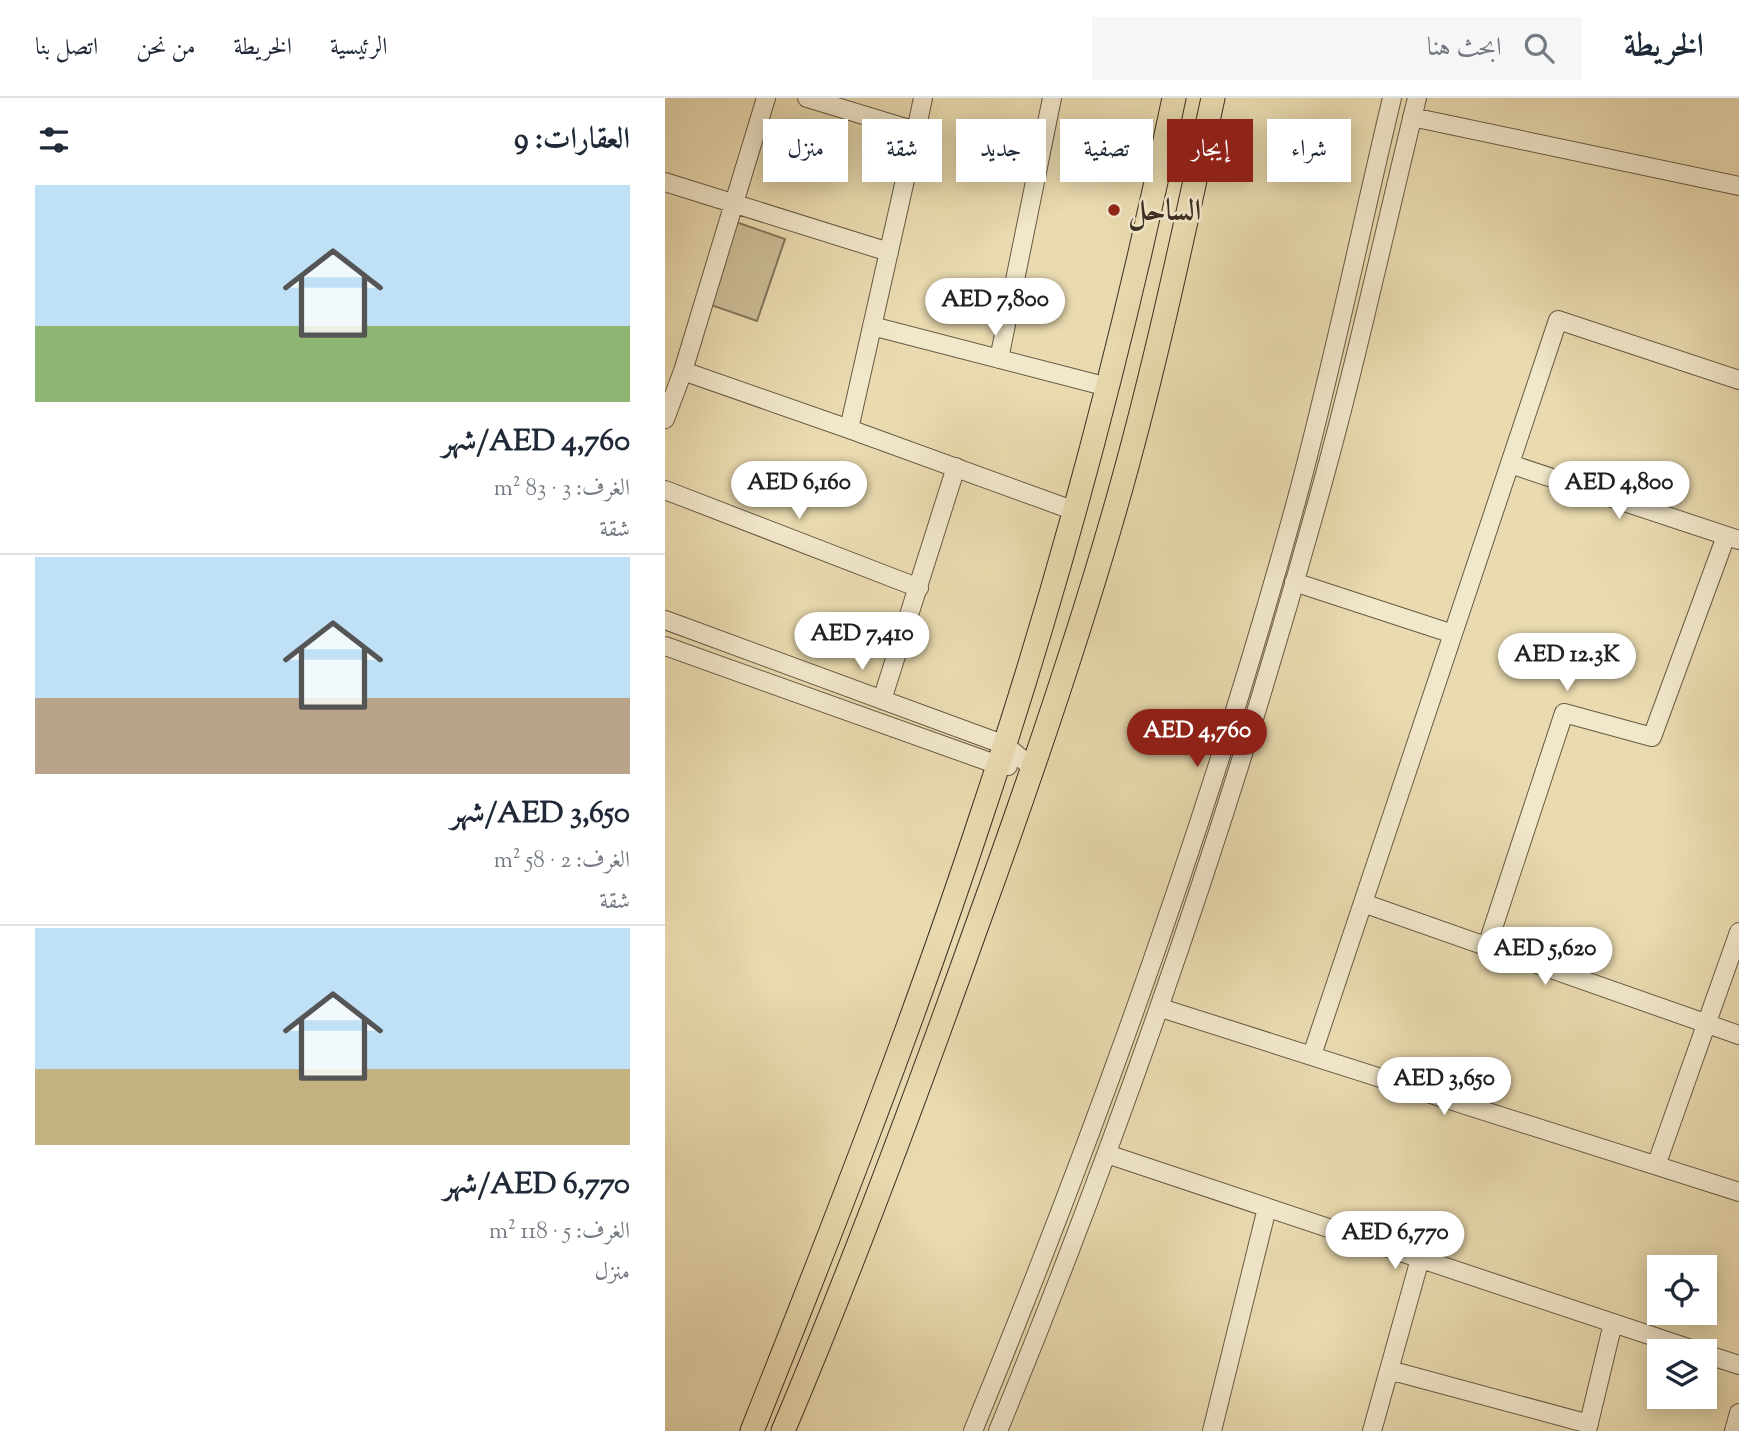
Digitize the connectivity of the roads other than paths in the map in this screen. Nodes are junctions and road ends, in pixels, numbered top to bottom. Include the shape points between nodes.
1 (766, 98) edge
2 (807, 98) edge
3 (923, 98) edge
4 (1052, 98) edge
5 (1174, 98) edge
6 (1213, 98) edge
7 (1392, 98) edge
8 (1417, 98) edge
9 (1412, 117) junction
10 (876, 119) edge
11 (919, 119) edge
12 (665, 182) edge
13 (905, 182) edge
14 (1739, 186) edge
15 (733, 205) junction
16 (889, 252) junction
17 (872, 326) junction
18 (999, 359) junction
19 (683, 371) junction
20 (1739, 380) edge
21 (1108, 387) junction
22 (665, 419) edge
23 (849, 429) junction
24 (1510, 464) junction
25 (956, 467) junction
26 (665, 490) edge
27 (1075, 511) junction
28 (1732, 538) edge
29 (1294, 582) junction
30 (919, 588) junction
31 (665, 620) edge
32 (1453, 634) junction
33 (665, 646) edge
34 (882, 700) junction
35 (1002, 755) junction
36 (1033, 768) junction
37 (1363, 903) junction
38 (1739, 932) edge
39 (1487, 946) junction
40 (1161, 1008) junction
41 (1706, 1024) junction
42 (1739, 1035) edge
43 (1312, 1055) junction
44 (1107, 1154) junction
45 (1657, 1164) junction
46 (1739, 1192) edge
47 (1268, 1208) junction
48 (1420, 1259) junction
49 (1613, 1323) junction
50 (1661, 1339) edge
51 (1717, 1358) edge
52 (1739, 1365) edge
53 (1389, 1370) junction
54 (1739, 1413) edge
55 (1588, 1428) edge
56 (752, 1431) edge
57 (783, 1431) edge
58 (973, 1431) edge
59 (998, 1431) edge
60 (1212, 1431) edge
61 (1372, 1431) edge
62 (1734, 1431) edge

1 - 15 street
2 - 10 street
3 - 11 street
4 - 18 street
5 - 21 main road
6 - 36 main road via 1112,521
7 - 58 street via 1296,500 1217,771 1143,994
8 - 9 street
9 - 14 street
9 - 29 street
12 - 15 street
13 - 16 street
15 - 16 street
15 - 19 street
16 - 17 street
17 - 18 street
17 - 23 street
18 - 21 street
19 - 22 street
19 - 23 street
20 - 24 street via 1559,320
21 - 27 main road
23 - 25 street
24 - 28 street
24 - 32 street
25 - 27 street
25 - 30 street
26 - 30 street
27 - 35 main road
28 - 39 street via 1652,737 1564,713
29 - 32 street
29 - 40 street
30 - 34 street
31 - 34 street
32 - 37 street
33 - 35 street
34 - 35 street
35 - 36 street
35 - 56 main road via 849,1187
36 - 57 main road via 847,1280
37 - 39 street
37 - 43 street
38 - 41 street
39 - 41 street
40 - 43 street
40 - 44 street
41 - 42 street
41 - 45 street
43 - 45 street
44 - 47 street
44 - 59 street
45 - 46 street
47 - 48 street
47 - 60 street
48 - 49 street
48 - 53 street
49 - 50 street
49 - 55 street
51 - 52 street
53 - 55 street
53 - 61 street
54 - 62 street

